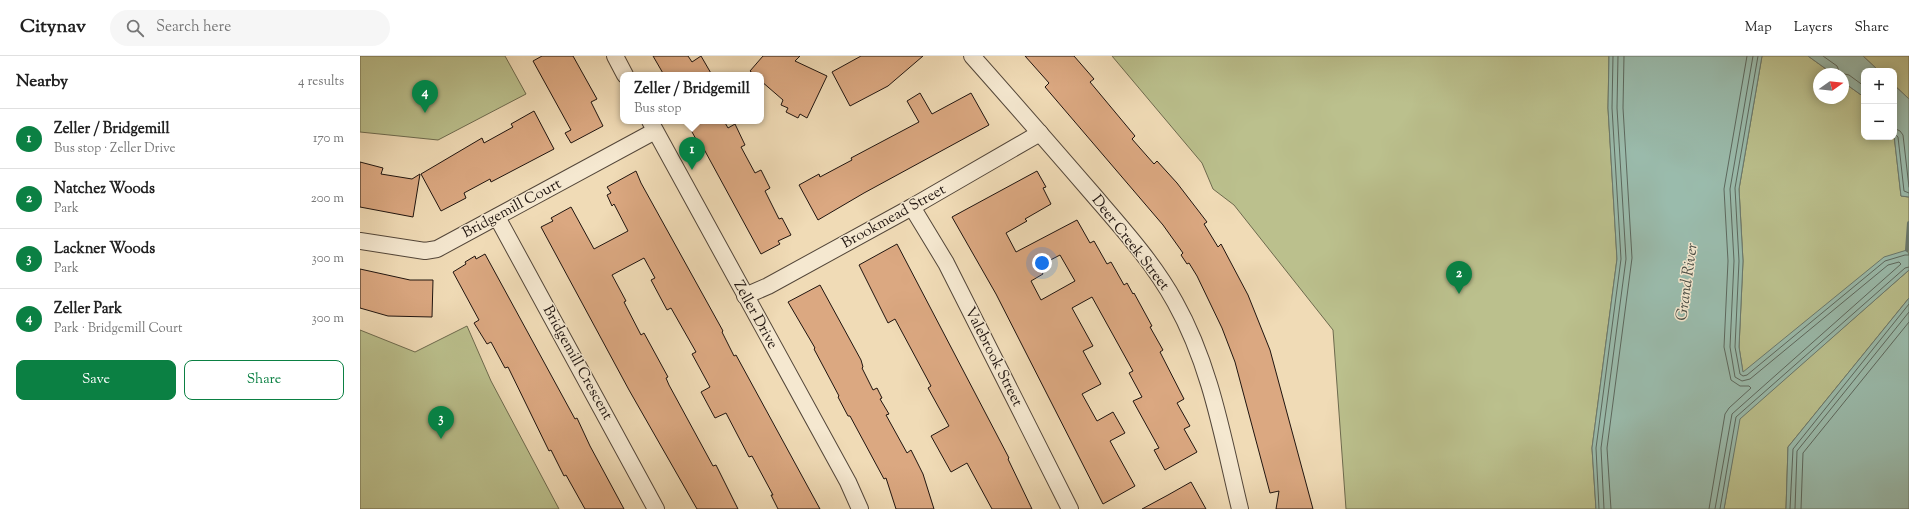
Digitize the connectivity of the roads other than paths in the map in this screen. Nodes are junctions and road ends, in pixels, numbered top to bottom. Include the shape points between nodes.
1 (615, 56) edge
2 (972, 56) edge
3 (623, 72) edge
4 (653, 126) edge
5 (1040, 133) junction
6 (912, 207) junction
7 (497, 217) junction
8 (360, 241) edge
9 (745, 296) junction
10 (656, 509) edge
11 (860, 509) edge
12 (1070, 509) edge
13 (1240, 509) edge

1 - 3 street
2 - 5 street, Deer Creek Street
4 - 7 street, Bridgemill Court
4 - 9 street, Zeller Drive
5 - 6 street, Brookmead Street
5 - 13 street, Deer Creek Street via 1144,256 1176,302 1206,373
6 - 9 street, Brookmead Street
6 - 12 street, Valebrook Street via 946,263
7 - 8 street, Bridgemill Court via 437,249 425,251
7 - 10 street, Bridgemill Crescent
9 - 11 street, Zeller Drive via 848,482

